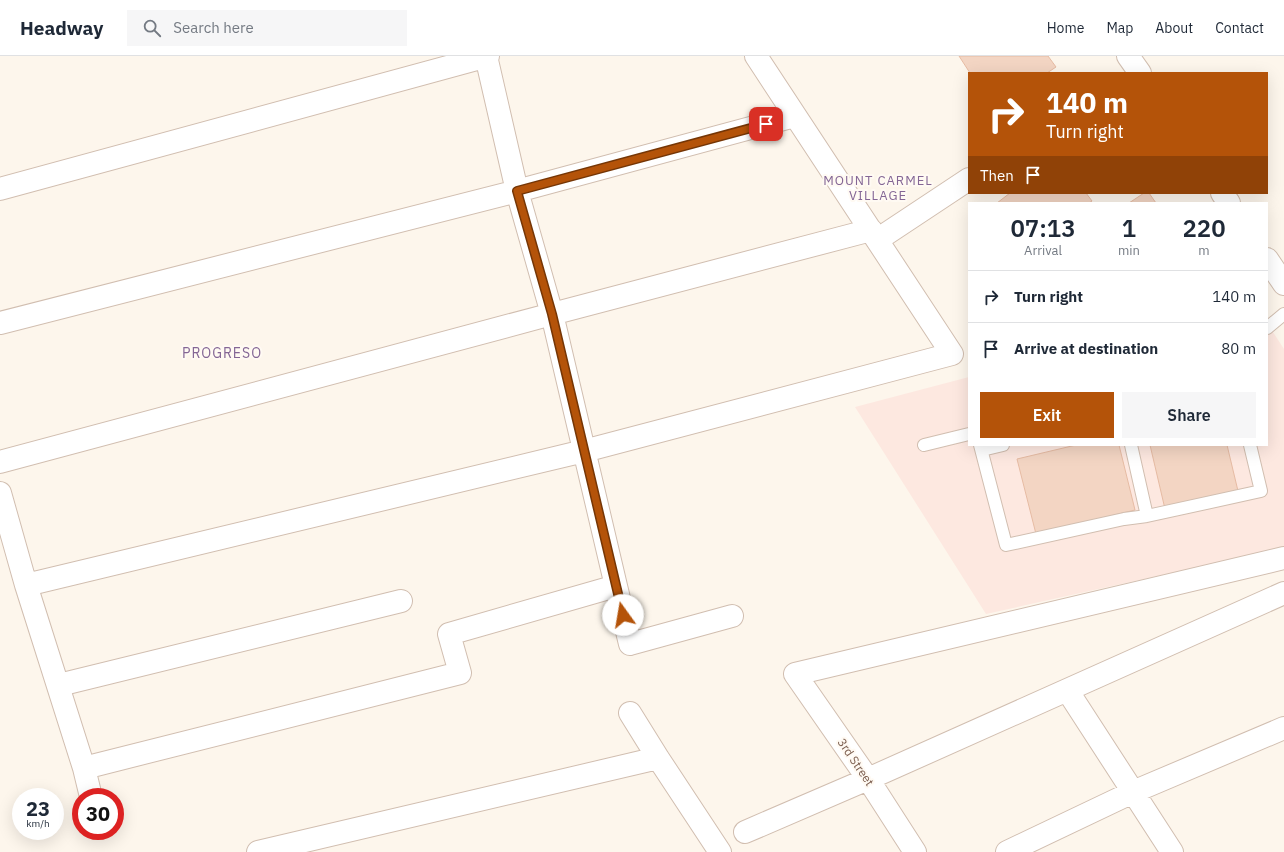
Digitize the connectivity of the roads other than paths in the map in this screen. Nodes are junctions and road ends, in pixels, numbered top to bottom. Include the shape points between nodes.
1 (487, 56) edge
2 (756, 56) edge
3 (795, 116) junction
4 (968, 180) edge
5 (0, 189) edge
6 (517, 191) junction
7 (874, 235) junction
8 (1268, 260) edge
9 (1284, 284) edge
10 (552, 314) junction
11 (1284, 314) edge
12 (0, 323) edge
13 (1268, 327) edge
14 (968, 434) edge
15 (924, 445) dead end
16 (996, 446) edge
17 (1131, 446) edge
18 (1250, 446) edge
19 (981, 448) edge
20 (584, 451) junction
21 (0, 462) edge
22 (0, 493) edge
23 (1147, 516) junction
24 (1284, 558) edge
25 (26, 585) junction
26 (616, 586) junction
27 (1284, 593) edge
28 (401, 601) dead end
29 (732, 616) dead end
30 (59, 685) junction
31 (1067, 690) junction
32 (630, 713) dead end
33 (1284, 728) edge
34 (658, 758) junction
35 (84, 768) junction
36 (868, 779) junction
37 (89, 788) edge
38 (1133, 792) junction
39 (745, 832) dead end
40 (258, 852) edge
41 (720, 852) edge
42 (915, 852) edge
43 (1007, 852) edge
44 (1172, 852) edge

1 - 5 street
1 - 6 street
2 - 3 street
3 - 6 street
3 - 7 street
4 - 7 street
6 - 10 street
6 - 12 street
7 - 10 street
7 - 20 street via 952,354
8 - 9 street
10 - 20 street
10 - 21 street
11 - 13 lane
14 - 15 lane
16 - 19 lane
17 - 23 lane
18 - 23 lane via 1261,491
19 - 23 lane via 1006,545
20 - 25 street
20 - 26 street
22 - 25 street
24 - 36 street, 3rd Street via 795,674
25 - 30 street
26 - 29 street via 630,644
26 - 35 street via 449,634 460,673
27 - 31 street
28 - 30 street
30 - 35 street
31 - 36 street
31 - 38 street
32 - 34 street
33 - 38 street
34 - 40 street
34 - 41 street
35 - 37 street
36 - 39 street
36 - 42 street, 3rd Street
38 - 43 street
38 - 44 street

